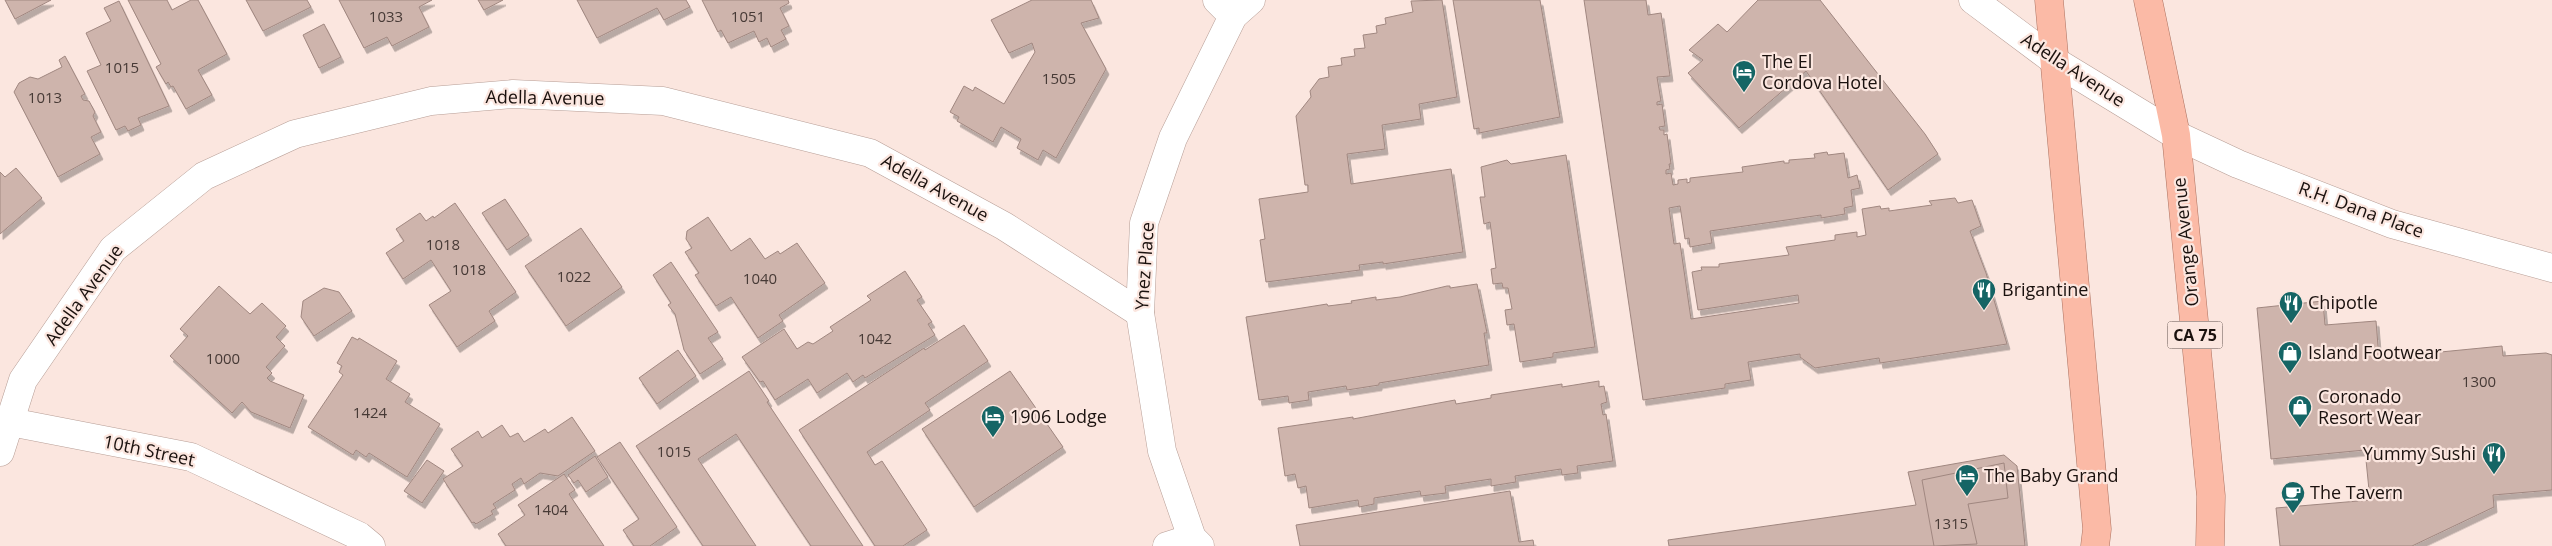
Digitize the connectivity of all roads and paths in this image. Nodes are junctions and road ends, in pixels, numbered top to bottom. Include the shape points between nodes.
1 (1973, 0) edge
2 (2049, 0) edge
3 (2148, 0) edge
4 (1234, 5) edge
5 (2056, 62) junction
6 (2176, 135) junction
7 (2552, 268) edge
8 (1140, 313) junction
9 (4, 422) edge
10 (0, 452) edge
11 (1187, 543) edge
12 (371, 546) edge
13 (2096, 546) edge
14 (2210, 546) edge

1 - 5 street, Adella Avenue
2 - 5 highway
3 - 6 highway, Orange Avenue / CA 75
4 - 8 street, Ynez Place via 1173,138 1144,223
5 - 6 street, Adella Avenue
5 - 13 highway via 2097,520
6 - 7 street, R.H. Dana Place via 2238,164 2392,224
6 - 14 highway, Orange Avenue / CA 75 via 2210,496
8 - 9 street, Adella Avenue via 1004,226 870,152 663,101 512,94 431,101 296,134 204,176 113,249 23,380
8 - 11 street, Ynez Place via 1162,451
9 - 10 street, Adella Avenue
9 - 12 street, 10th Street via 192,457 359,536

